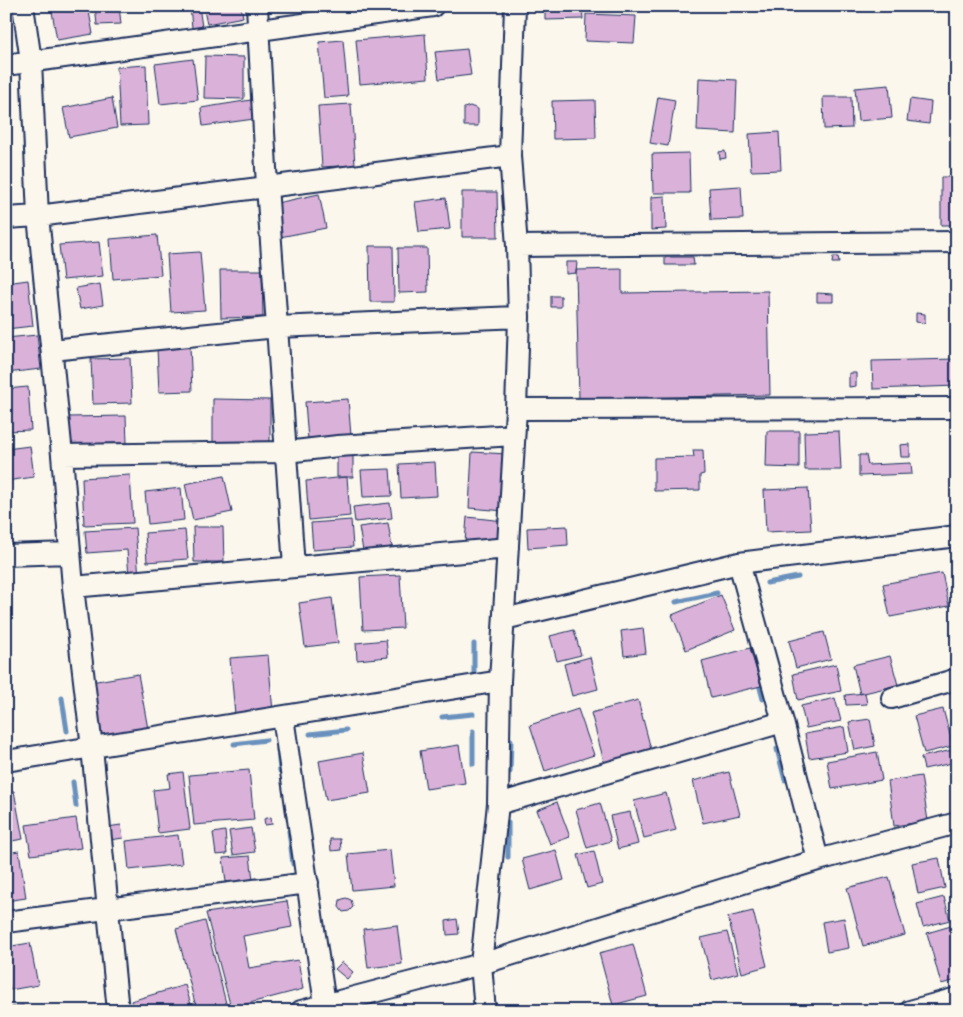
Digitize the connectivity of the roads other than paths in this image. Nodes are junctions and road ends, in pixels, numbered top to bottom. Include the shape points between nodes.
1 (23, 6) edge
2 (257, 6) edge
3 (433, 6) edge
4 (515, 6) edge
5 (258, 30) junction
6 (31, 61) junction
7 (6, 65) edge
8 (510, 156) junction
9 (267, 186) junction
10 (38, 216) junction
11 (6, 218) edge
12 (957, 242) edge
13 (518, 246) junction
14 (519, 317) junction
15 (277, 328) junction
16 (52, 350) junction
17 (957, 408) edge
18 (516, 409) junction
19 (514, 435) junction
20 (286, 452) junction
21 (62, 455) junction
22 (957, 536) edge
23 (508, 548) junction
24 (70, 553) junction
25 (6, 555) edge
26 (738, 563) junction
27 (294, 567) junction
28 (73, 587) junction
29 (504, 619) junction
30 (957, 679) edge
31 (500, 681) junction
32 (892, 698) dead end
33 (284, 717) junction
34 (783, 722) junction
35 (92, 748) junction
36 (6, 760) edge
37 (498, 804) junction
38 (957, 823) edge
39 (818, 860) junction
40 (308, 883) junction
41 (108, 908) junction
42 (6, 922) edge
43 (480, 964) junction
44 (957, 998) edge
45 (325, 1004) junction
46 (118, 1011) edge
47 (301, 1011) edge
48 (485, 1011) edge
49 (910, 1011) edge

1 - 6 street
2 - 5 street
3 - 5 street
4 - 8 street
5 - 6 street
5 - 9 street
6 - 7 street
6 - 10 street
8 - 9 street
8 - 13 street
9 - 10 street
9 - 15 street
10 - 11 street
10 - 16 street
12 - 13 street
13 - 14 street
14 - 15 street
14 - 18 street
15 - 16 street
15 - 20 street
16 - 21 street
17 - 18 street
18 - 19 street
19 - 20 street
19 - 23 street
20 - 21 street
20 - 27 street
21 - 24 street
22 - 26 street
23 - 27 street
23 - 29 street
24 - 25 street
24 - 28 street
26 - 29 street
26 - 34 street
27 - 28 street
28 - 35 street
29 - 31 street
30 - 32 street
31 - 33 street
31 - 37 street
33 - 35 street
33 - 40 street
34 - 37 street
34 - 39 street
35 - 36 street
35 - 41 street
37 - 43 street
38 - 39 street
39 - 43 street
40 - 41 street
40 - 45 street
41 - 42 street
41 - 46 street
43 - 45 street
43 - 48 street
44 - 49 street
45 - 47 street

